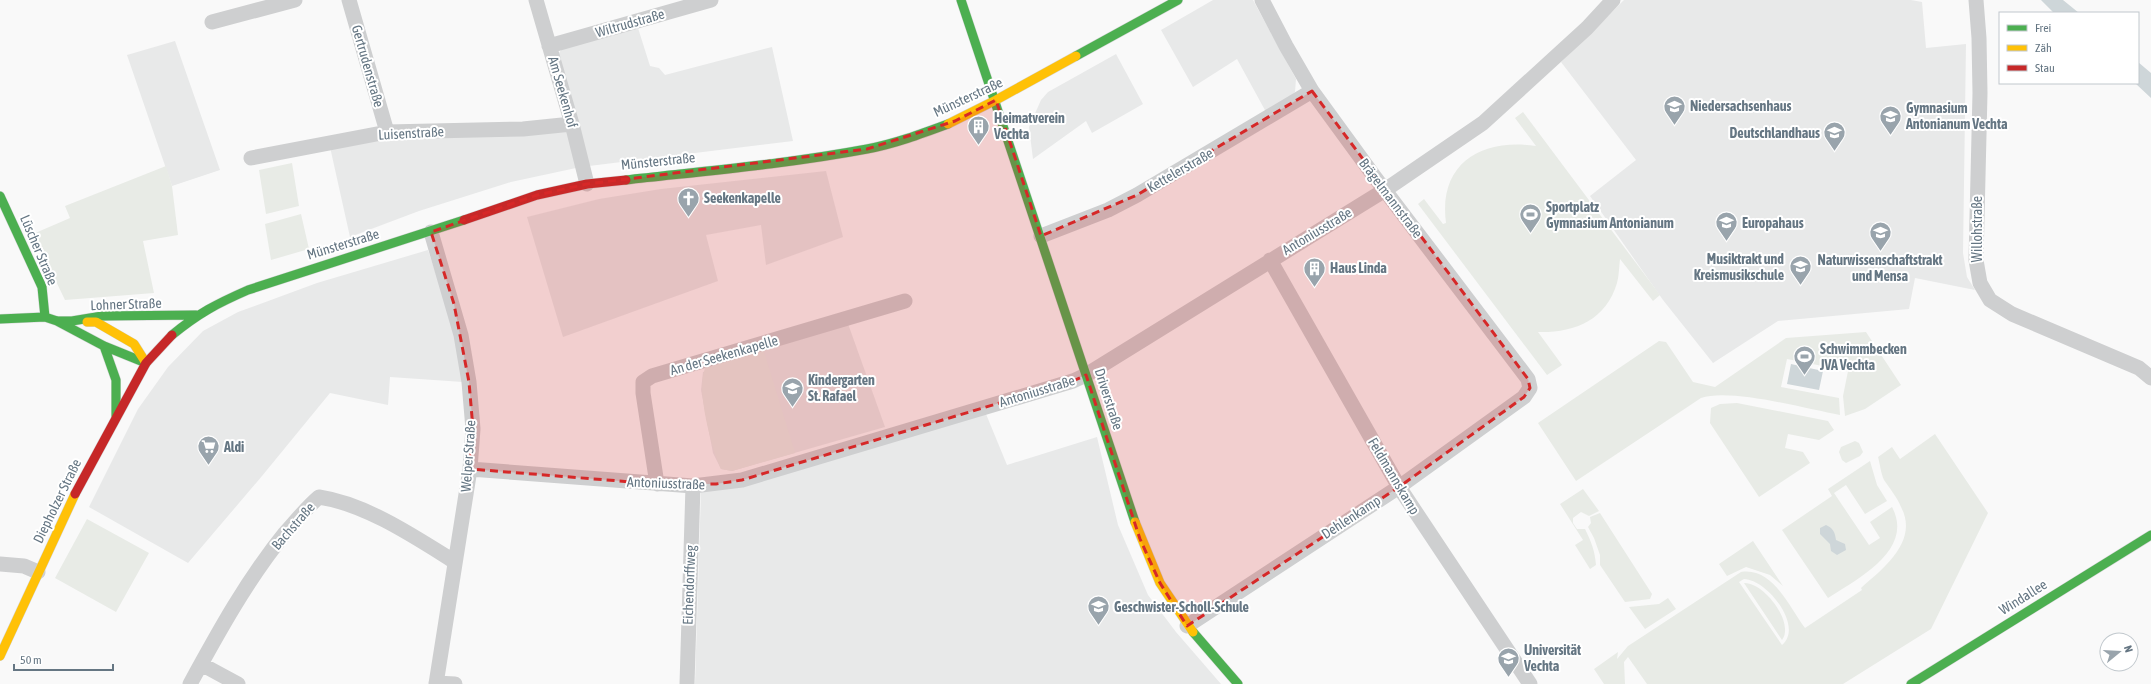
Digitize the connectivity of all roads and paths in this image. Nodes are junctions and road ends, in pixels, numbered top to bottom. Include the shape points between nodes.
1 (295, 0) edge
2 (349, 0) edge
3 (536, 0) edge
4 (711, 0) edge
5 (961, 0) edge
6 (1178, 0) edge
7 (1262, 0) edge
8 (1613, 0) edge
9 (1976, 0) edge
10 (212, 22) dead end
11 (549, 46) junction
12 (1312, 91) junction
13 (996, 100) junction
14 (572, 124) junction
15 (387, 132) junction
16 (251, 158) dead end
17 (587, 184) junction
18 (1385, 190) junction
19 (0, 196) edge
20 (431, 232) junction
21 (1042, 236) junction
22 (1270, 260) junction
23 (905, 301) dead end
24 (196, 315) junction
25 (45, 317) junction
26 (0, 319) edge
27 (57, 321) junction
28 (72, 321) junction
29 (104, 346) junction
30 (146, 363) junction
31 (2149, 372) edge
32 (1086, 375) junction
33 (1530, 388) joint
34 (116, 416) junction
35 (470, 469) junction
36 (657, 484) junction
37 (692, 486) junction
38 (1399, 487) junction
39 (2151, 536) edge
40 (455, 562) junction
41 (0, 564) edge
42 (38, 572) junction
43 (1187, 626) junction
44 (0, 656) edge
45 (201, 664) junction
46 (436, 683) edge
47 (190, 684) edge
48 (238, 684) edge
49 (455, 684) edge
50 (687, 684) edge
51 (1238, 684) edge
52 (1530, 684) edge
53 (1911, 684) edge

1 - 10 street
2 - 15 street, Gertrudenstraße
3 - 11 street, Am Seekenhof
4 - 11 street, Wiltrudstraße
5 - 13 main road, Driverstraße
6 - 13 main road, Münsterstraße
7 - 12 street, Brägelmannstraße
8 - 18 street, Antoniusstraße via 1587,28 1483,123
9 - 31 street, Willohstraße via 1980,38 1980,99 1976,260 1980,283 1990,300 2012,314
11 - 14 street, Am Seekenhof
12 - 18 street, Brägelmannstraße
12 - 21 street, Kettelerstraße via 1137,195 1108,210
13 - 17 main road, Münsterstraße via 955,121 909,138 867,149
13 - 21 main road, Driverstraße
14 - 15 street, Luisenstraße via 524,129
14 - 17 street, Am Seekenhof
15 - 16 street, Luisenstraße
17 - 20 main road, Münsterstraße via 538,195
18 - 22 street, Antoniusstraße
18 - 33 street, Brägelmannstraße via 1528,379
19 - 25 main road, Lüscher Straße via 42,287
20 - 24 main road, Münsterstraße via 248,290
20 - 35 street, Welper Straße via 454,304 468,374 473,430
21 - 32 main road, Driverstraße
22 - 32 street, Antoniusstraße
22 - 38 street, Feldmannskamp
23 - 36 street, An der Seekenkapelle via 652,376 643,382
24 - 28 main road, Lohner Straße via 102,316
24 - 30 main road, Münsterstraße via 165,341
25 - 26 main road, Lohner Straße
25 - 27 main road, Lohner Straße
27 - 28 main road, Lohner Straße
27 - 29 main road, Lohner Straße
28 - 30 main road via 96,322 112,330 134,344
29 - 30 main road, Lohner Straße
29 - 34 main road via 116,380
30 - 34 main road, Diepholzer Straße
32 - 37 street, Antoniusstraße via 742,480
32 - 43 main road, Driverstraße via 1140,539 1160,583
33 - 38 street, Dehlenkamp via 1524,397
34 - 42 main road, Diepholzer Straße
35 - 36 street, Antoniusstraße
35 - 40 street, Welper Straße
36 - 37 street, Antoniusstraße
37 - 50 street, Eichendorffweg
38 - 43 street, Dehlenkamp
38 - 52 street, Feldmannskamp
39 - 53 main road, Windallee
40 - 45 street, Bachstraße via 401,529 334,499 319,498 308,506 266,556
40 - 46 street, Welper Straße
41 - 42 street via 24,566
42 - 44 main road, Diepholzer Straße
43 - 51 main road, Driverstraße
45 - 47 street, Bachstraße
45 - 48 street
46 - 49 street

